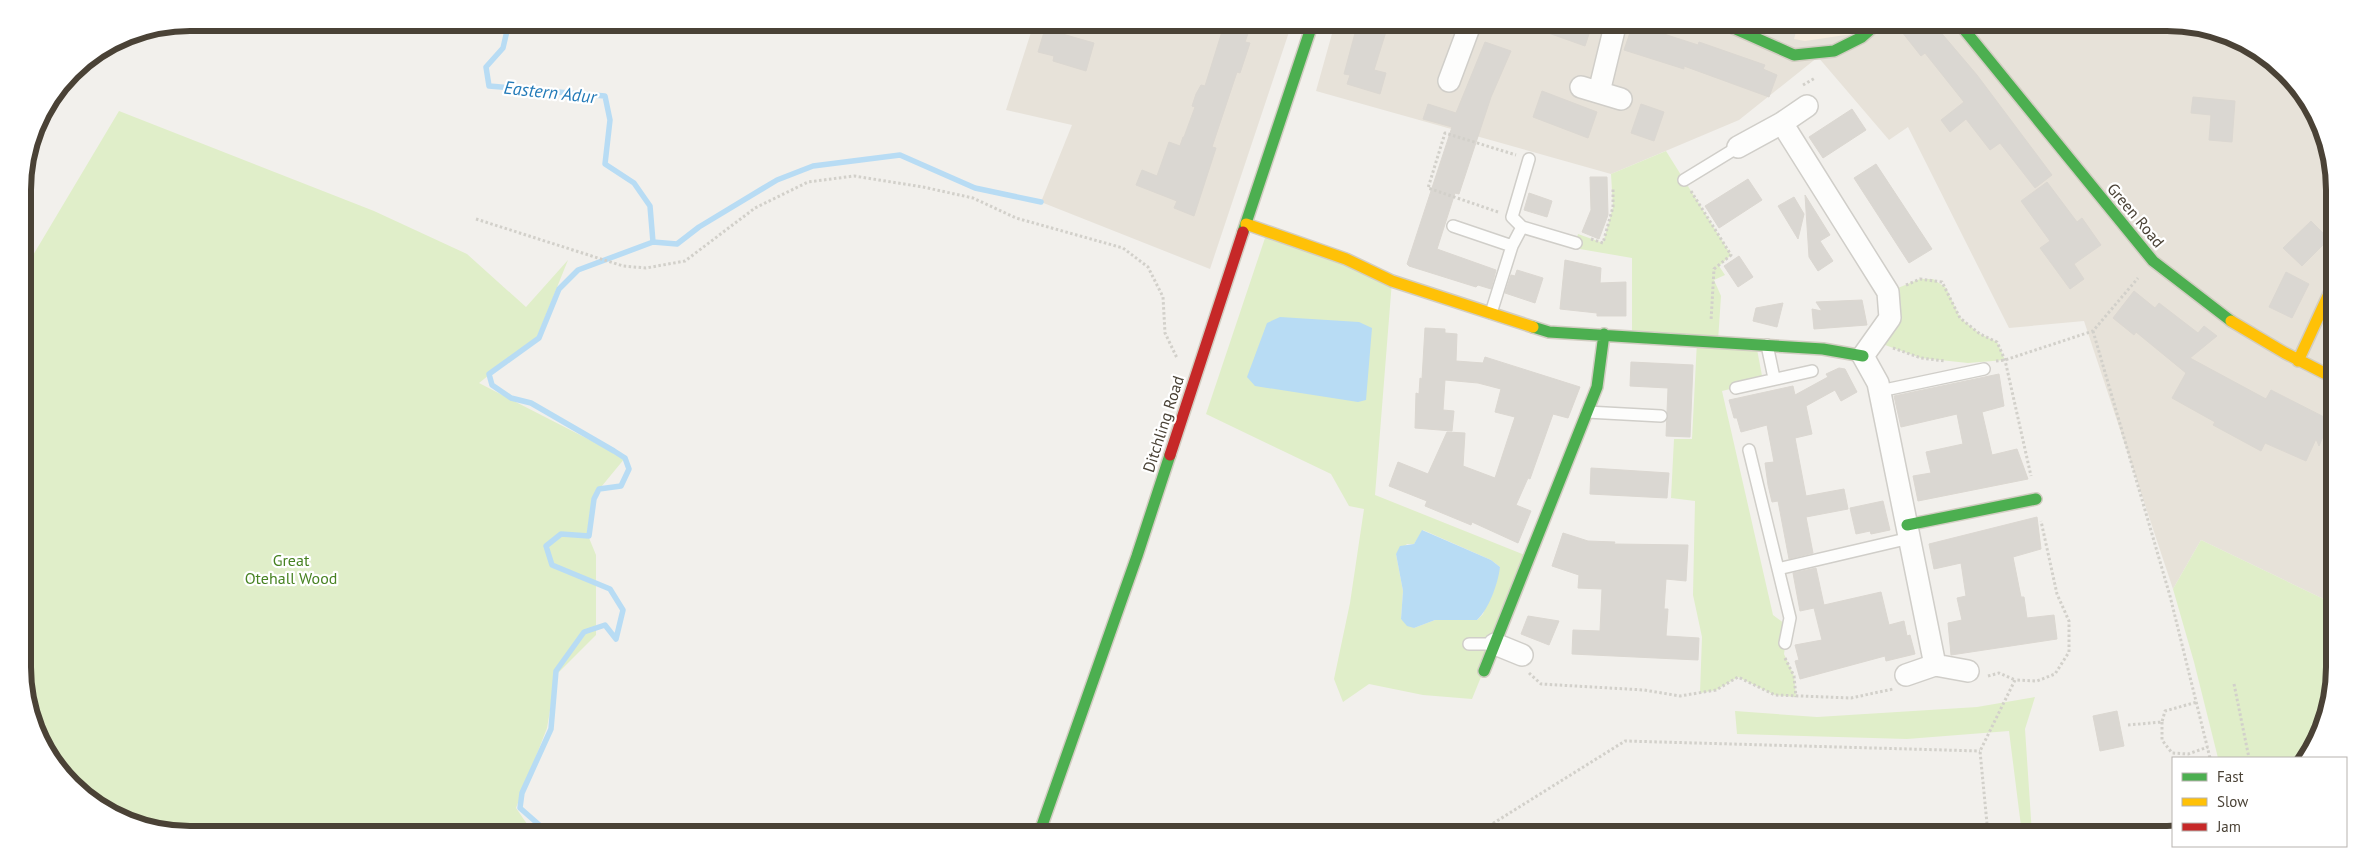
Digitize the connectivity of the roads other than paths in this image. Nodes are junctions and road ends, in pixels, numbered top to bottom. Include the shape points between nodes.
1 (1310, 31) edge
2 (1468, 31) edge
3 (1613, 31) edge
4 (1740, 31) edge
5 (1869, 31) edge
6 (1965, 31) edge
7 (1449, 82) dead end
8 (1621, 99) dead end
9 (1807, 106) road end
10 (1782, 124) junction
11 (1738, 147) joint
12 (1529, 159) road end
13 (1684, 180) road end
14 (1246, 224) junction
15 (1453, 226) dead end
16 (1522, 227) junction
17 (1570, 242) road end
18 (1512, 246) junction
19 (2326, 300) edge
20 (1491, 313) junction
21 (1604, 334) junction
22 (1767, 345) junction
23 (1863, 356) junction
24 (2298, 361) junction
25 (1984, 369) dead end
26 (1812, 372) dead end
27 (2326, 374) edge
28 (1774, 378) junction
29 (1736, 388) dead end
30 (1880, 391) junction
31 (1587, 412) junction
32 (1661, 416) dead end
33 (1749, 450) dead end
34 (2036, 499) road end
35 (1908, 531) junction
36 (1778, 569) junction
37 (1785, 642) road end
38 (1470, 644) dead end
39 (1495, 644) junction
40 (1522, 655) road end
41 (1935, 665) junction
42 (1484, 671) dead end
43 (1976, 674) road end
44 (1902, 681) road end
45 (1042, 826) edge

1 - 14 street, Ditchling Road
2 - 7 street
3 - 8 street via 1590,90
4 - 5 street via 1794,55 1834,51
6 - 24 street, Green Road via 2153,261 2236,326
9 - 10 street
10 - 11 street
10 - 23 street via 1888,292 1890,318
11 - 13 lane
12 - 16 lane via 1512,217
14 - 20 street via 1346,259 1392,281
14 - 45 street, Ditchling Road
15 - 18 lane
16 - 17 lane
16 - 18 lane
18 - 20 lane
19 - 24 street
20 - 21 street via 1549,332
21 - 22 street
21 - 31 street via 1597,387
22 - 23 street via 1823,348
22 - 28 lane
23 - 30 street
24 - 27 street, Green Road
25 - 30 lane
26 - 28 lane
28 - 29 lane
30 - 35 street
31 - 32 lane
31 - 39 street
33 - 36 lane
34 - 35 street
35 - 36 lane
35 - 41 street
36 - 37 lane via 1790,618
38 - 39 lane
39 - 40 street
39 - 42 street
41 - 43 street
41 - 44 street

